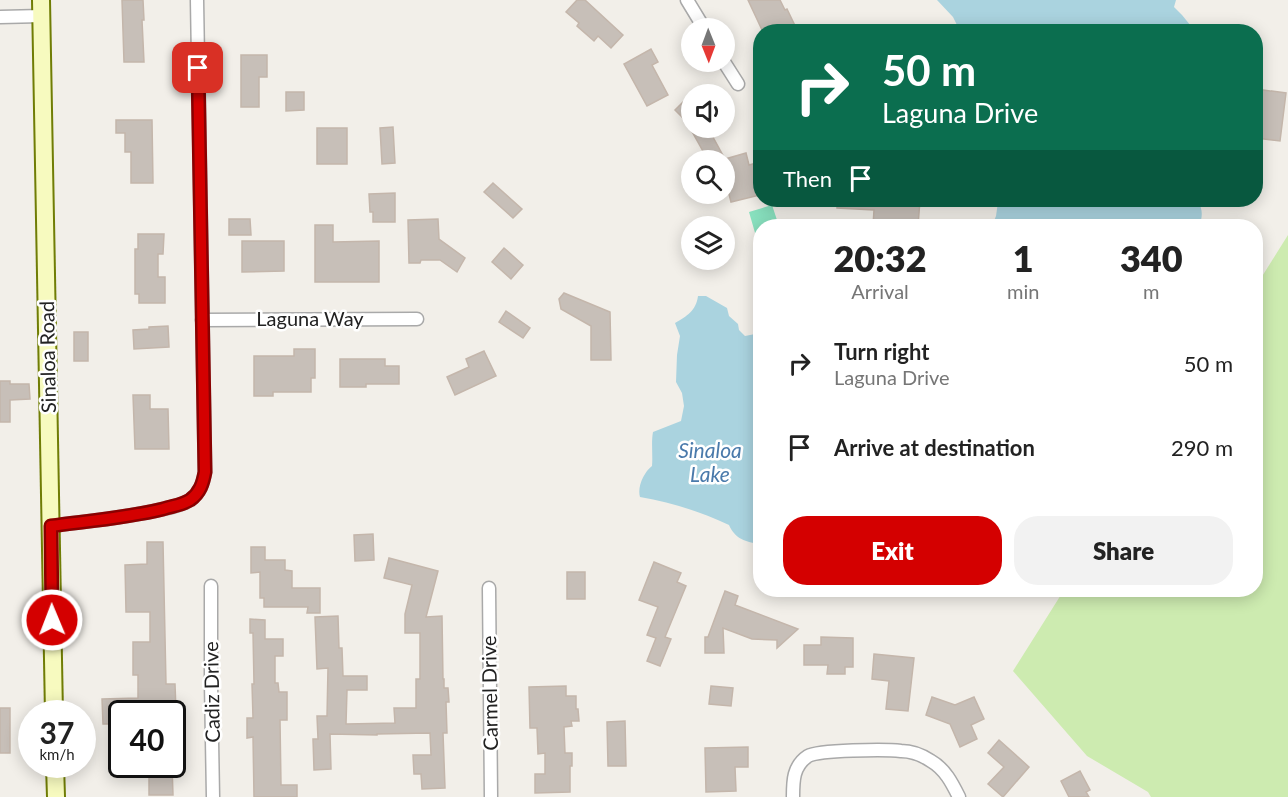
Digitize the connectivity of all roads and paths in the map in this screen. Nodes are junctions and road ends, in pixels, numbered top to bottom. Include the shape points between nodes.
1 (197, 0) edge
2 (687, 0) edge
3 (42, 8) edge
4 (0, 16) edge
5 (698, 18) edge
6 (730, 72) edge
7 (738, 84) dead end
8 (417, 319) dead end
9 (202, 320) junction
10 (51, 526) junction
11 (211, 586) dead end
12 (489, 588) dead end
13 (54, 700) edge
14 (55, 778) edge
15 (56, 797) edge
16 (213, 797) edge
17 (491, 797) edge
18 (793, 797) edge
19 (959, 797) edge

1 - 9 street
2 - 5 street
3 - 4 street
3 - 10 street, Sinaloa Road
6 - 7 street
8 - 9 street, Laguna Way
9 - 10 street via 205,472 199,492 182,504 140,514
10 - 13 street, Sinaloa Road
11 - 16 street, Cadiz Drive
12 - 17 street, Carmel Drive
14 - 15 street
18 - 19 street via 795,772 810,755 902,751 932,761 943,770

